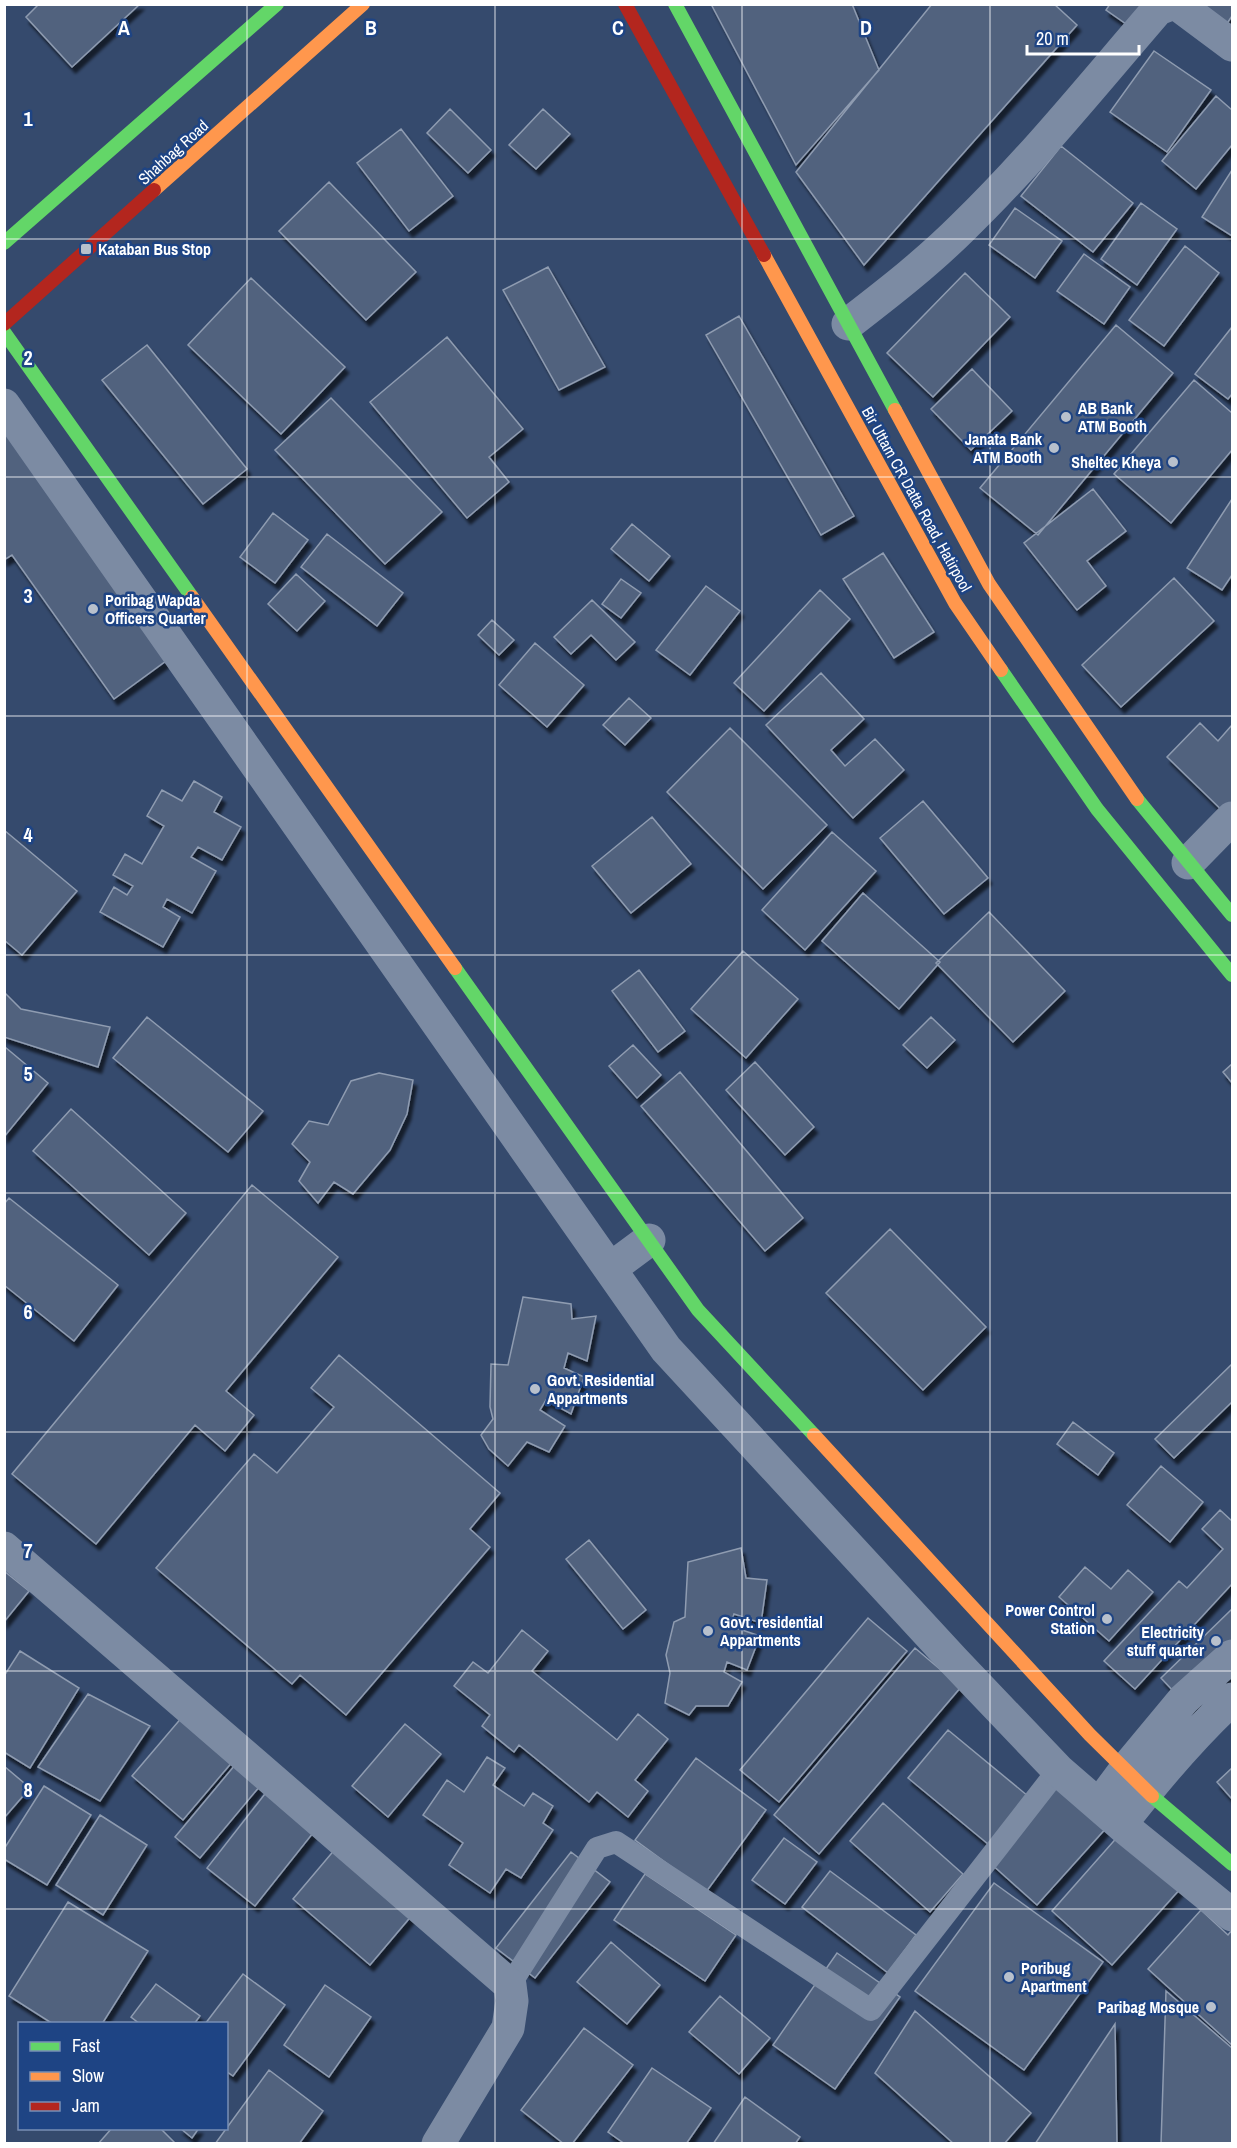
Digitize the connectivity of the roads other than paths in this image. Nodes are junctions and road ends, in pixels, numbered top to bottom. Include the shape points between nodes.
1 (277, 4) edge
2 (363, 4) edge
3 (625, 4) edge
4 (675, 4) edge
5 (1171, 4) edge
6 (1177, 4) edge
7 (1233, 45) edge
8 (4, 243) edge
9 (4, 324) edge
10 (848, 324) junction
11 (4, 332) edge
12 (4, 405) edge
13 (267, 702) junction
14 (231, 728) junction
15 (1233, 818) edge
16 (1188, 863) junction
17 (1233, 915) edge
18 (1233, 975) edge
19 (649, 1240) junction
20 (610, 1269) junction
21 (4, 1548) edge
22 (1233, 1656) edge
23 (1233, 1700) edge
24 (1058, 1770) junction
25 (1136, 1780) junction
26 (1110, 1815) junction
27 (1233, 1863) edge
28 (1233, 1915) edge
29 (510, 1985) junction
30 (438, 2144) edge

1 - 8 main road
2 - 9 main road, Shahbag Road
3 - 18 main road, Bir Uttam CR Datta Road, Hatirpool via 955,603 1027,699 1097,809
4 - 10 main road, Bir Uttam CR Datta Road, Hatirpool
5 - 10 street via 1158,9 1020,169 963,227 909,277
6 - 7 street
10 - 16 main road, Bir Uttam CR Datta Road, Hatirpool via 989,584 1050,682
11 - 13 main road
12 - 14 street
13 - 14 street
13 - 19 main road
14 - 20 street
15 - 16 street
16 - 17 main road, Bir Uttam CR Datta Road, Hatirpool
19 - 20 street
19 - 25 main road via 698,1310
20 - 24 street via 666,1349
21 - 29 street
22 - 25 street via 1184,1699
23 - 25 street
24 - 26 street
24 - 29 lane via 871,2010 616,1842 597,1848
25 - 26 street
25 - 27 main road
26 - 28 street
29 - 30 street via 508,2028

